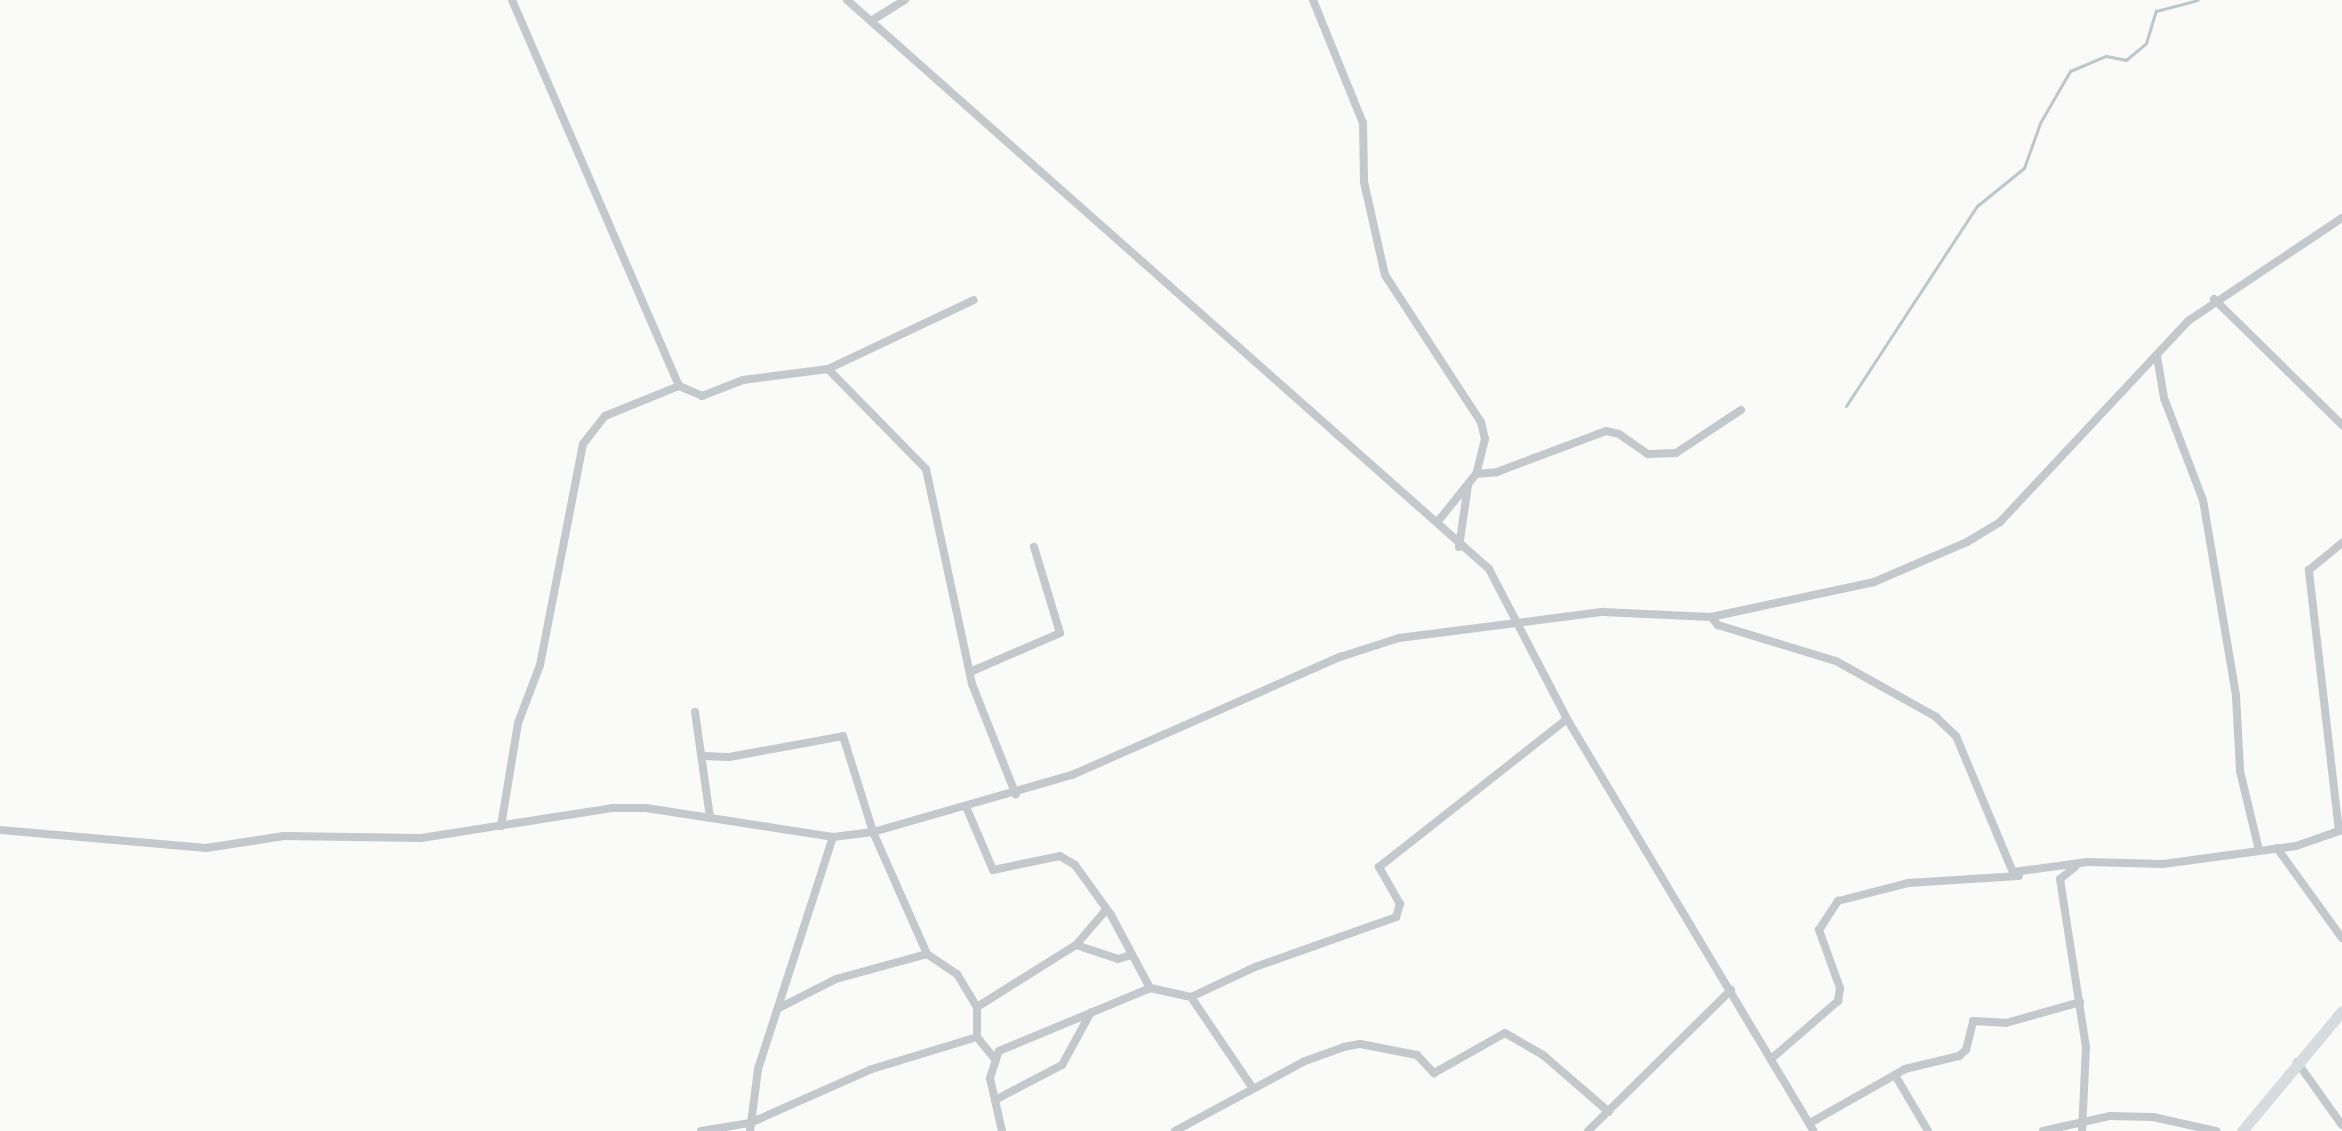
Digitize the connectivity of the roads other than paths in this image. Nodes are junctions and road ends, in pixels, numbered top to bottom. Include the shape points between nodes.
1 (512, 0) edge
2 (847, 0) edge
3 (905, 0) edge
4 (1313, 0) edge
5 (871, 21) junction
6 (2342, 218) edge
7 (2214, 299) junction
8 (974, 300) dead end
9 (2157, 356) junction
10 (828, 369) junction
11 (679, 386) junction
12 (1741, 410) dead end
13 (2342, 425) edge
14 (1476, 474) junction
15 (1468, 485) junction
16 (1439, 520) junction
17 (2342, 543) edge
18 (1034, 547) dead end
19 (1459, 547) junction
20 (1711, 617) junction
21 (1513, 624) junction
22 (970, 672) junction
23 (695, 712) dead end
24 (1567, 719) junction
25 (703, 756) junction
26 (1016, 795) junction
27 (967, 809) junction
28 (710, 818) junction
29 (501, 826) junction
30 (0, 830) edge
31 (2340, 830) edge
32 (873, 832) junction
33 (833, 837) junction
34 (2277, 848) junction
35 (2259, 850) junction
36 (2087, 862) junction
37 (2063, 873) junction
38 (1105, 911) junction
39 (2342, 938) edge
40 (1076, 945) junction
41 (927, 954) junction
42 (1131, 955) junction
43 (1150, 988) junction
44 (1731, 990) junction
45 (1191, 997) junction
46 (2080, 1002) junction
47 (977, 1007) junction
48 (779, 1008) junction
49 (2342, 1011) edge
50 (1091, 1012) junction
51 (977, 1037) junction
52 (993, 1057) junction
53 (1771, 1059) junction
54 (2297, 1062) junction
55 (1895, 1075) junction
56 (1252, 1087) junction
57 (995, 1100) junction
58 (1609, 1112) junction
59 (2082, 1119) junction
60 (2342, 1125) edge
61 (750, 1127) edge
62 (1812, 1127) edge
63 (701, 1131) edge
64 (1002, 1131) edge
65 (1175, 1131) edge
66 (1588, 1131) edge
67 (1928, 1131) edge
68 (2043, 1131) edge
69 (2082, 1131) edge
70 (2216, 1131) edge
71 (2242, 1131) edge

1 - 11 street
2 - 5 street
3 - 5 street
4 - 14 street via 1363,123 1364,182 1385,275 1481,422 1485,439
5 - 16 street
6 - 7 street
7 - 9 street
7 - 13 street
8 - 10 street
9 - 20 street via 2000,522 1967,542 1874,582
9 - 35 street via 2164,398 2203,500 2236,696 2240,771
10 - 11 street via 743,380 702,396
10 - 22 street via 926,469 933,522
11 - 29 street via 605,416 583,444 540,665 518,723
12 - 14 street via 1676,453 1648,454 1606,431 1497,472
14 - 15 street
15 - 16 street
15 - 19 street
16 - 19 street
17 - 31 street via 2309,570
18 - 22 street via 1060,633
19 - 21 street via 1489,569
20 - 21 street via 1603,612
20 - 36 street via 1718,625 1836,661 1936,717 1956,736 2013,872
21 - 24 street
21 - 26 street via 1399,638 1340,657
22 - 26 street
23 - 25 street
24 - 44 street
24 - 45 street via 1379,867 1400,904 1396,917 1255,967
25 - 28 street
25 - 32 street via 729,757 843,736
26 - 27 street
27 - 32 street
27 - 38 street via 993,870 1060,856 1075,865
28 - 29 street via 612,808
28 - 33 street
29 - 30 street via 421,838 284,836 206,848
31 - 34 street
32 - 33 street
32 - 41 street
33 - 48 street via 807,929 788,964
34 - 35 street
34 - 39 street
35 - 36 street via 2163,864
36 - 37 street
37 - 46 street via 2060,893
37 - 53 street via 1908,883 1838,901 1819,930 1840,988 1838,1001
38 - 40 street
38 - 42 street
40 - 42 street via 1118,959
40 - 47 street
41 - 47 street via 957,974
41 - 48 street via 836,979
42 - 43 street
43 - 45 street
43 - 50 street
44 - 53 street
44 - 58 street
45 - 56 street
46 - 55 street via 2006,1023 1973,1021 1966,1050 1959,1056
46 - 59 street via 2086,1047
47 - 51 street
48 - 61 street via 758,1069
49 - 54 street
50 - 52 street
50 - 57 street via 1062,1065
51 - 52 street
51 - 61 street via 872,1069
52 - 57 street
53 - 62 street
54 - 60 street
54 - 71 street
55 - 62 street
55 - 67 street
56 - 58 street via 1305,1061 1360,1044 1417,1055 1434,1073 1505,1033 1543,1055
56 - 65 street
57 - 64 street
58 - 66 street
59 - 68 street
59 - 69 street
59 - 70 street via 2153,1117
61 - 63 street

